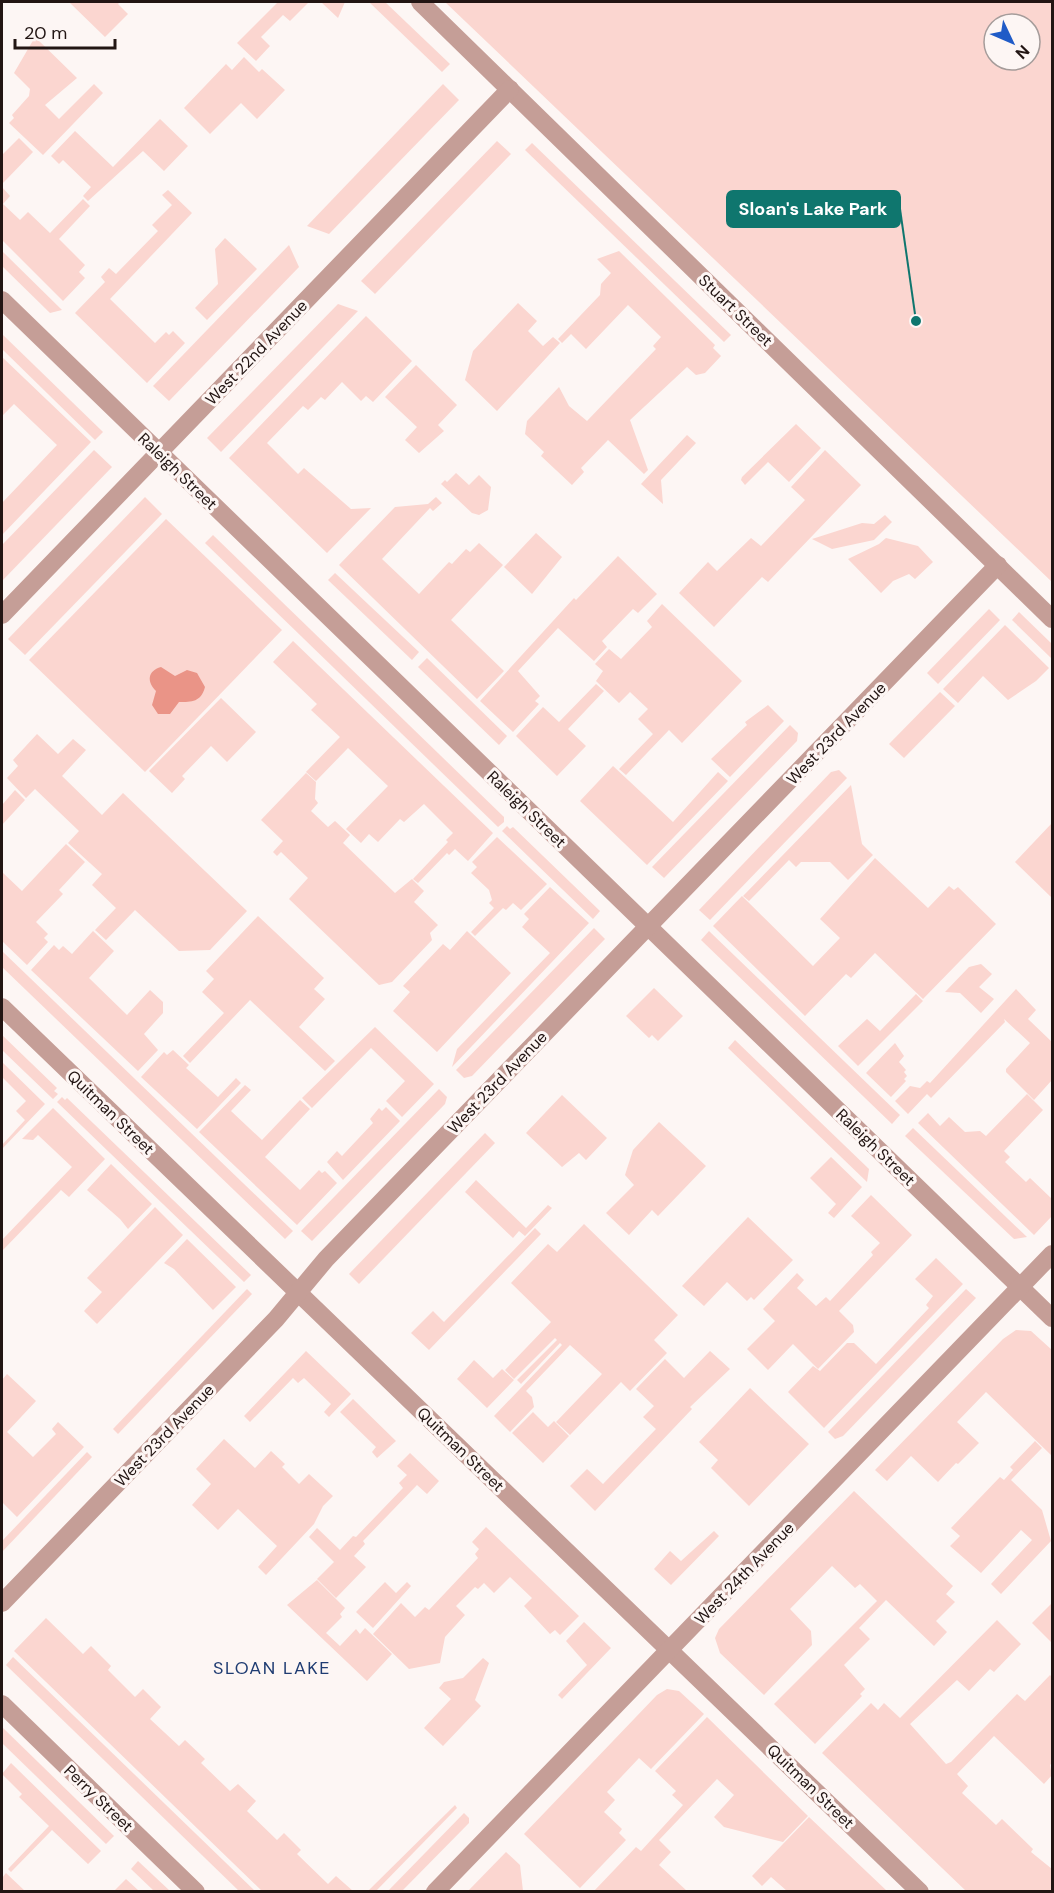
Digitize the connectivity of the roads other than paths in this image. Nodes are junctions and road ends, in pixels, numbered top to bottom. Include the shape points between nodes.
1 (420, 2) edge
2 (510, 89) junction
3 (2, 300) edge
4 (159, 452) junction
5 (998, 565) junction
6 (2, 615) edge
7 (1053, 619) edge
8 (648, 927) junction
9 (2, 1007) edge
10 (1053, 1254) edge
11 (1021, 1287) junction
12 (298, 1292) junction
13 (1053, 1318) edge
14 (2, 1603) edge
15 (669, 1650) junction
16 (2, 1704) edge
17 (196, 1892) edge
18 (435, 1892) edge
19 (920, 1892) edge

1 - 2 street, Stuart Street
2 - 4 street, West 22nd Avenue
2 - 5 street, Stuart Street
3 - 4 street, Raleigh Street
4 - 6 street, West 22nd Avenue
4 - 8 street, Raleigh Street
5 - 7 street, Stuart Street
5 - 8 street, West 23rd Avenue
8 - 11 street, Raleigh Street
8 - 12 street, West 23rd Avenue
9 - 12 street, Quitman Street
10 - 11 street, West 24th Avenue
11 - 13 street, Raleigh Street
11 - 15 street, West 24th Avenue
12 - 14 street, West 23rd Avenue
12 - 15 street, Quitman Street
15 - 18 street, West 24th Avenue
15 - 19 street, Quitman Street
16 - 17 street, Perry Street

